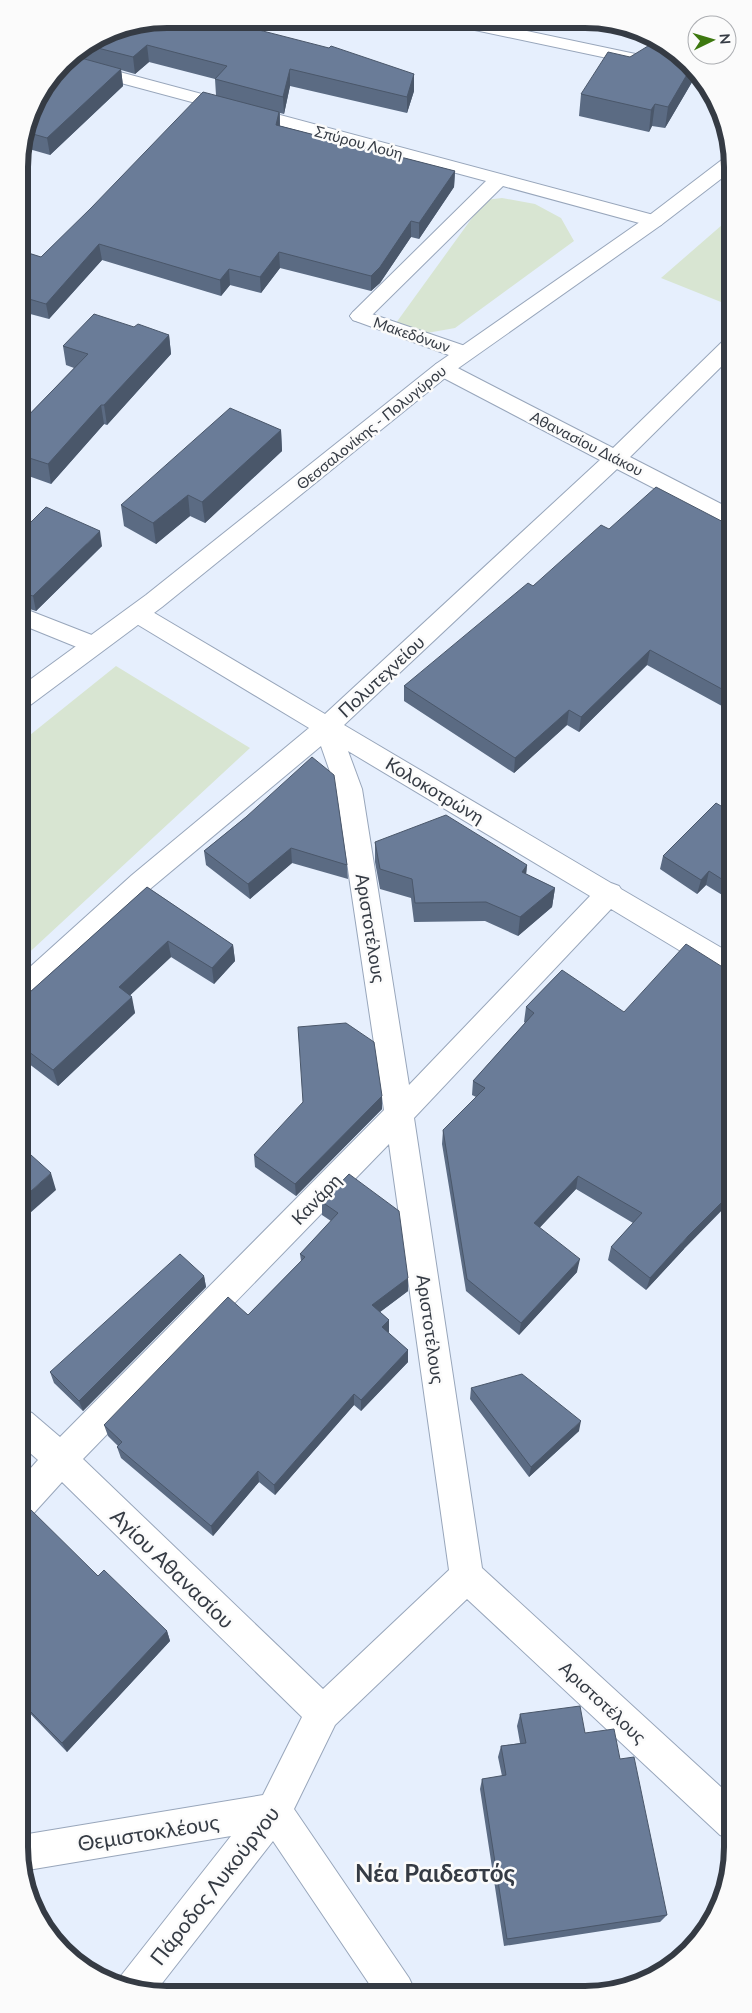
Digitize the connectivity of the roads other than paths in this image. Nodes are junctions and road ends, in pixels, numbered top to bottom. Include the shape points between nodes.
1 (489, 28) edge
2 (72, 64) edge
3 (666, 65) edge
4 (724, 168) edge
5 (500, 179) junction
6 (654, 221) junction
7 (724, 352) edge
8 (464, 353) junction
9 (443, 369) junction
10 (616, 458) junction
11 (724, 515) edge
12 (138, 614) junction
13 (28, 618) edge
14 (94, 645) junction
15 (28, 694) edge
16 (327, 727) junction
17 (610, 893) junction
18 (724, 963) edge
19 (28, 986) edge
20 (399, 1114) junction
21 (28, 1430) edge
22 (61, 1459) junction
23 (28, 1495) edge
24 (467, 1576) junction
25 (323, 1713) junction
26 (724, 1807) edge
27 (274, 1811) junction
28 (28, 1852) edge
29 (139, 1983) edge
30 (393, 1986) edge

1 - 3 street
2 - 5 street, Σπύρου Λούη
4 - 6 street, Θεσσαλονίκης - Πολυγύρου
5 - 6 street, Σπύρου Λούη
5 - 8 street, Μακεδόνων via 360,316
6 - 8 street, Θεσσαλονίκης - Πολυγύρου
7 - 10 street, Πολυτεχνείου
8 - 9 street, Θεσσαλονίκης - Πολυγύρου
9 - 10 street, Αθανασίου Διάκου
9 - 12 street, Θεσσαλονίκης - Πολυγύρου
10 - 11 street, Αθανασίου Διάκου
10 - 16 street, Πολυτεχνείου
12 - 14 street, Θεσσαλονίκης - Πολυγύρου
12 - 16 street, Κολοκοτρώνη
13 - 14 street
14 - 15 street, Θεσσαλονίκης - Πολυγύρου
16 - 17 street, Κολοκοτρώνη
16 - 19 street, Πολυτεχνείου via 141,882
16 - 20 street, Αριστοτέλους via 349,789
17 - 18 street, Κολοκοτρώνη
17 - 20 street, Κανάρη
20 - 22 street, Κανάρη
20 - 24 street, Αριστοτέλους
21 - 22 street, Αγίου Αθανασίου
22 - 23 street, Κανάρη
22 - 25 street, Αγίου Αθανασίου
24 - 25 street, Πάροδος Λυκούργου
24 - 26 street, Αριστοτέλους
25 - 27 street, Πάροδος Λυκούργου
27 - 28 street, Θεμιστοκλέους
27 - 29 street, Πάροδος Λυκούργου
27 - 30 street

